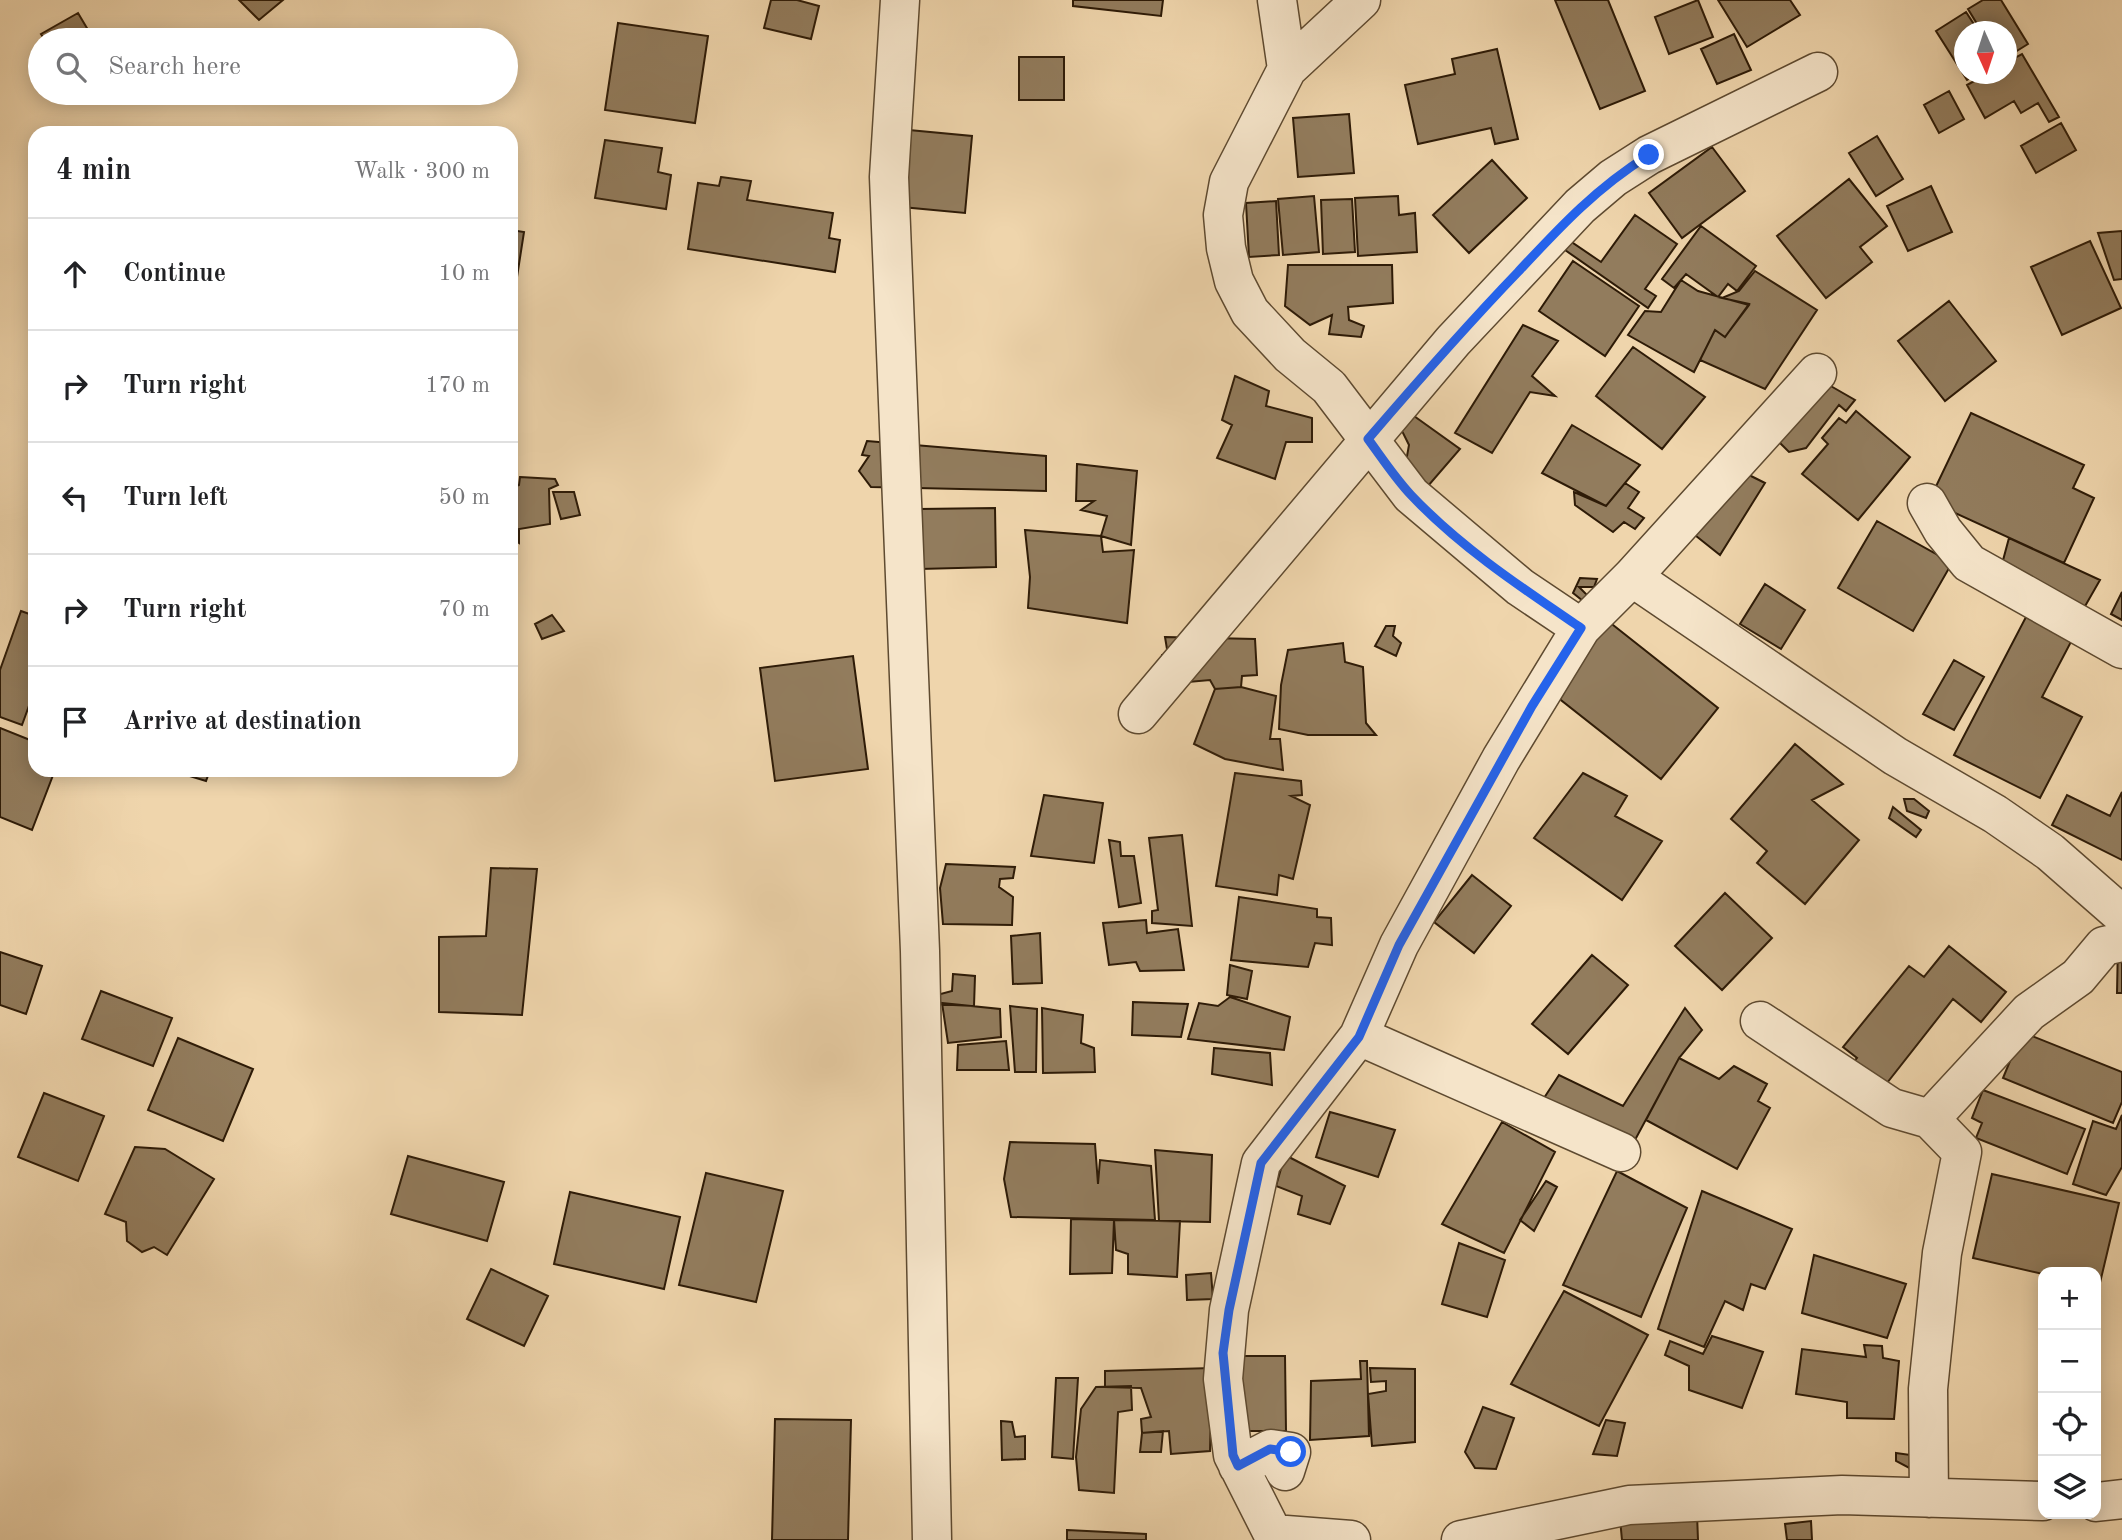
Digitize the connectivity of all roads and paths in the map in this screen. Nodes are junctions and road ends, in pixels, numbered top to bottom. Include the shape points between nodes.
1 (900, 0) edge
2 (1277, 0) edge
3 (1362, 0) edge
4 (1287, 69) junction
5 (1818, 72) dead end
6 (1817, 373) dead end
7 (1368, 439) junction
8 (1927, 503) dead end
9 (1632, 577) junction
10 (1581, 628) junction
11 (2122, 649) edge
12 (1138, 714) dead end
13 (2122, 915) edge
14 (2122, 942) edge
15 (1760, 1021) dead end
16 (1359, 1037) junction
17 (1930, 1119) junction
18 (1621, 1152) dead end
19 (1928, 1497) junction
20 (2122, 1499) edge
21 (2101, 1501) edge
22 (2038, 1502) edge
23 (932, 1540) edge
24 (1351, 1540) edge
25 (1461, 1540) edge

1 - 23 street via 889,177 920,951
2 - 4 street
3 - 4 street
4 - 7 street via 1230,182 1223,215 1226,248 1234,281 1251,312 1290,355 1329,387
5 - 7 street via 1649,155 1613,178 1580,206 1453,341
6 - 9 street
7 - 10 street via 1411,495 1520,587
7 - 12 street
8 - 11 street via 1969,563
9 - 10 street
9 - 13 street via 1895,756 2006,821 2050,852
10 - 16 street via 1532,706 1399,945
14 - 17 street via 2104,947 2078,977 2029,1012
15 - 17 street via 1892,1108
16 - 18 street
16 - 24 street via 1261,1163 1223,1353 1233,1455 1273,1534
17 - 19 street via 1962,1152 1942,1253 1928,1389
19 - 22 street
19 - 25 street via 1842,1495 1629,1505
20 - 21 street

